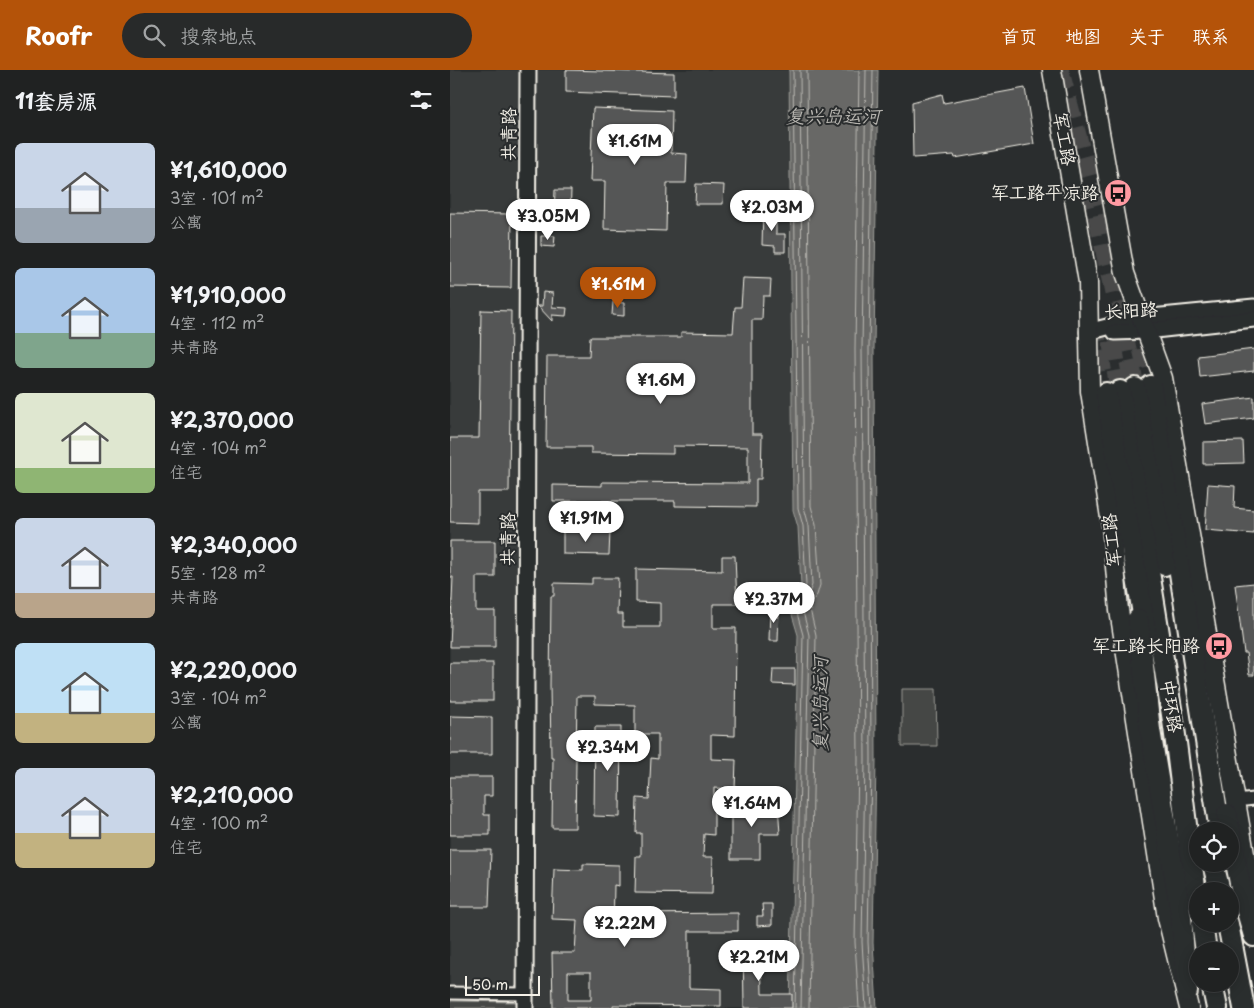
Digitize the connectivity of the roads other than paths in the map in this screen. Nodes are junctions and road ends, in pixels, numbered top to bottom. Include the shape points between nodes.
1 (528, 70) edge
2 (1052, 70) edge
3 (1089, 70) edge
4 (1254, 307) edge
5 (1254, 319) edge
6 (1144, 324) junction
7 (1088, 332) junction
8 (1128, 390) junction
9 (1135, 577) junction
10 (1191, 651) junction
11 (1246, 800) edge
12 (1206, 822) edge
13 (1219, 822) edge
14 (1187, 843) junction
15 (1194, 882) edge
16 (1254, 906) edge
17 (1230, 932) edge
18 (1254, 936) edge
19 (1214, 992) edge
20 (450, 993) edge
21 (1188, 1000) edge
22 (525, 1001) edge
23 (1217, 1008) edge
24 (1244, 1008) edge

1 - 22 street, 共青路
2 - 7 main road, 军工路 via 1088,282
3 - 6 main road, 军工路 via 1125,273
4 - 6 street, 长阳路
5 - 6 street, 长阳路
6 - 7 street, 长阳路
6 - 11 main road, 军工路 via 1163,378
7 - 21 main road, 军工路 via 1090,391 1111,524 1118,610 1167,918
8 - 9 highway
8 - 10 highway
8 - 12 highway, 中环路
8 - 14 highway, 中环路
9 - 14 highway via 1168,772
9 - 21 highway via 1150,730 1181,916
10 - 13 highway
10 - 18 highway via 1242,894
11 - 16 main road, 军工路
14 - 15 highway, 中环路
17 - 24 highway
19 - 23 highway
20 - 22 street

